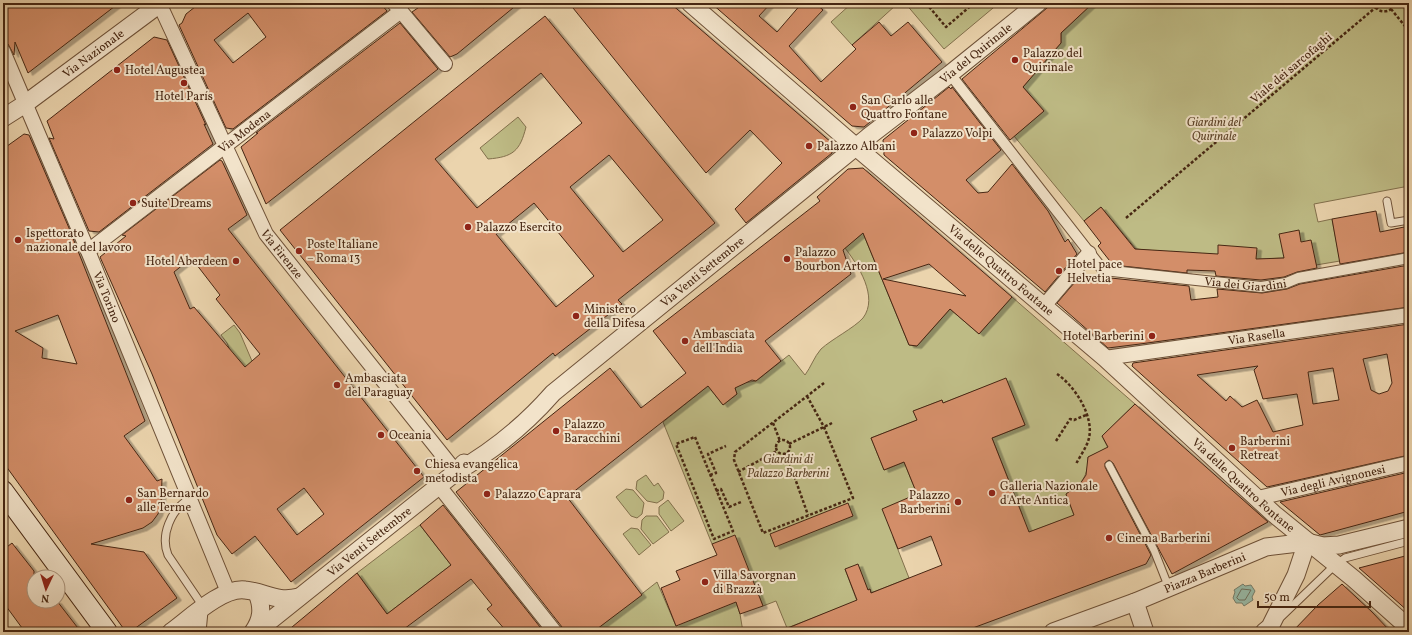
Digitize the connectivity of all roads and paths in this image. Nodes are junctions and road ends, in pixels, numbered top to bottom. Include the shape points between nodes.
1 (160, 3) edge
2 (690, 3) edge
3 (926, 3) edge
4 (974, 3) edge
5 (1038, 3) edge
6 (1373, 3) edge
7 (1395, 3) edge
8 (398, 7) edge
9 (1375, 8) junction
10 (1391, 9) junction
11 (1409, 31) edge
12 (3, 51) edge
13 (445, 64) dead end
14 (950, 74) junction
15 (25, 104) junction
16 (3, 112) edge
17 (3, 118) edge
18 (3, 128) edge
19 (226, 145) junction
20 (856, 147) junction
21 (1387, 201) dead end
22 (1126, 218) dead end
23 (1409, 220) edge
24 (88, 251) junction
25 (1089, 253) junction
26 (1409, 258) edge
27 (1044, 306) junction
28 (1409, 315) edge
29 (1105, 358) junction
30 (1057, 374) dead end
31 (824, 383) dead end
32 (807, 396) junction
33 (1086, 415) junction
34 (773, 423) junction
35 (832, 423) dead end
36 (824, 427) junction
37 (1056, 440) dead end
38 (780, 441) junction
39 (789, 444) junction
40 (726, 446) dead end
41 (777, 451) junction
42 (786, 453) junction
43 (1409, 463) edge
44 (1076, 464) dead end
45 (1109, 465) dead end
46 (456, 472) junction
47 (738, 472) junction
48 (710, 476) junction
49 (439, 486) junction
50 (716, 491) junction
51 (4, 494) edge
52 (1258, 498) junction
53 (189, 499) junction
54 (741, 502) dead end
55 (808, 515) junction
56 (1409, 528) edge
57 (1409, 541) edge
58 (1307, 542) junction
59 (1335, 565) junction
60 (1170, 588) junction
61 (228, 592) junction
62 (257, 593) junction
63 (300, 597) junction
64 (1135, 602) junction
65 (201, 610) junction
66 (1409, 628) edge
67 (1269, 630) edge
68 (107, 632) edge
69 (171, 632) edge
70 (197, 632) edge
71 (255, 632) edge
72 (555, 632) edge
73 (1053, 632) edge
74 (1145, 632) edge

1 - 15 street, Via Nazionale
1 - 19 street, Via Firenze
2 - 20 street, Via delle Quattro Fontane
3 - 4 path via 946,27
5 - 14 street, Via del Quirinale
6 - 9 path
7 - 10 path
8 - 13 street
8 - 19 street, Via Modena
9 - 10 path via 1385,12
9 - 22 path, Viale dei sarcofaghi
10 - 11 path
12 - 15 street, Via Torino
14 - 20 street, Via del Quirinale
14 - 25 street, Via dei Giardini
15 - 16 street, Via Nazionale
15 - 17 street, Via Nazionale
15 - 18 street, Via Nazionale
15 - 24 street, Via Torino
19 - 24 street, Via Modena
19 - 46 street, Via Firenze via 270,240
20 - 27 street, Via delle Quattro Fontane
20 - 46 street, Via Venti Settembre via 553,393 521,426 483,456
21 - 23 lane via 1391,223
24 - 53 street, Via Torino
25 - 26 street, Via dei Giardini via 1103,270 1261,287
25 - 27 street
27 - 29 street, Via delle Quattro Fontane
28 - 29 street, Via Rasella
29 - 52 street, Via delle Quattro Fontane
30 - 33 path via 1073,387
31 - 32 path
32 - 34 path
32 - 36 path
33 - 37 path via 1070,419
33 - 44 path via 1088,440
34 - 38 path
34 - 47 path via 735,452 734,460
35 - 36 path
36 - 39 path
36 - 55 path via 853,498
38 - 39 path
38 - 41 path via 776,444
39 - 42 path via 790,450
40 - 48 path via 708,454 716,473
41 - 42 path
41 - 47 path
42 - 55 path
43 - 52 street, Via degli Avignonesi
45 - 60 lane via 1158,558
46 - 49 street
47 - 55 path via 763,533
48 - 50 path
48 - 50 path via 695,437 676,444 714,539 733,531
49 - 63 street, Via Venti Settembre
49 - 72 street
50 - 54 path via 721,489 729,507
51 - 68 main road
52 - 58 street, Via delle Quattro Fontane
53 - 61 street, Via Torino
53 - 65 lane via 180,505 165,534 166,548
56 - 58 street via 1338,546
57 - 59 lane via 1345,558
58 - 59 street
58 - 60 street, Piazza Barberini via 1266,547
58 - 67 street via 1293,580
59 - 66 street
59 - 67 lane
60 - 64 street, Piazza Barberini
61 - 62 street via 244,589
61 - 65 street
62 - 63 street via 279,599
62 - 71 street via 262,613
63 - 71 street, Via Venti Settembre
64 - 73 street, Piazza Barberini
64 - 74 street
65 - 69 street
65 - 70 street

